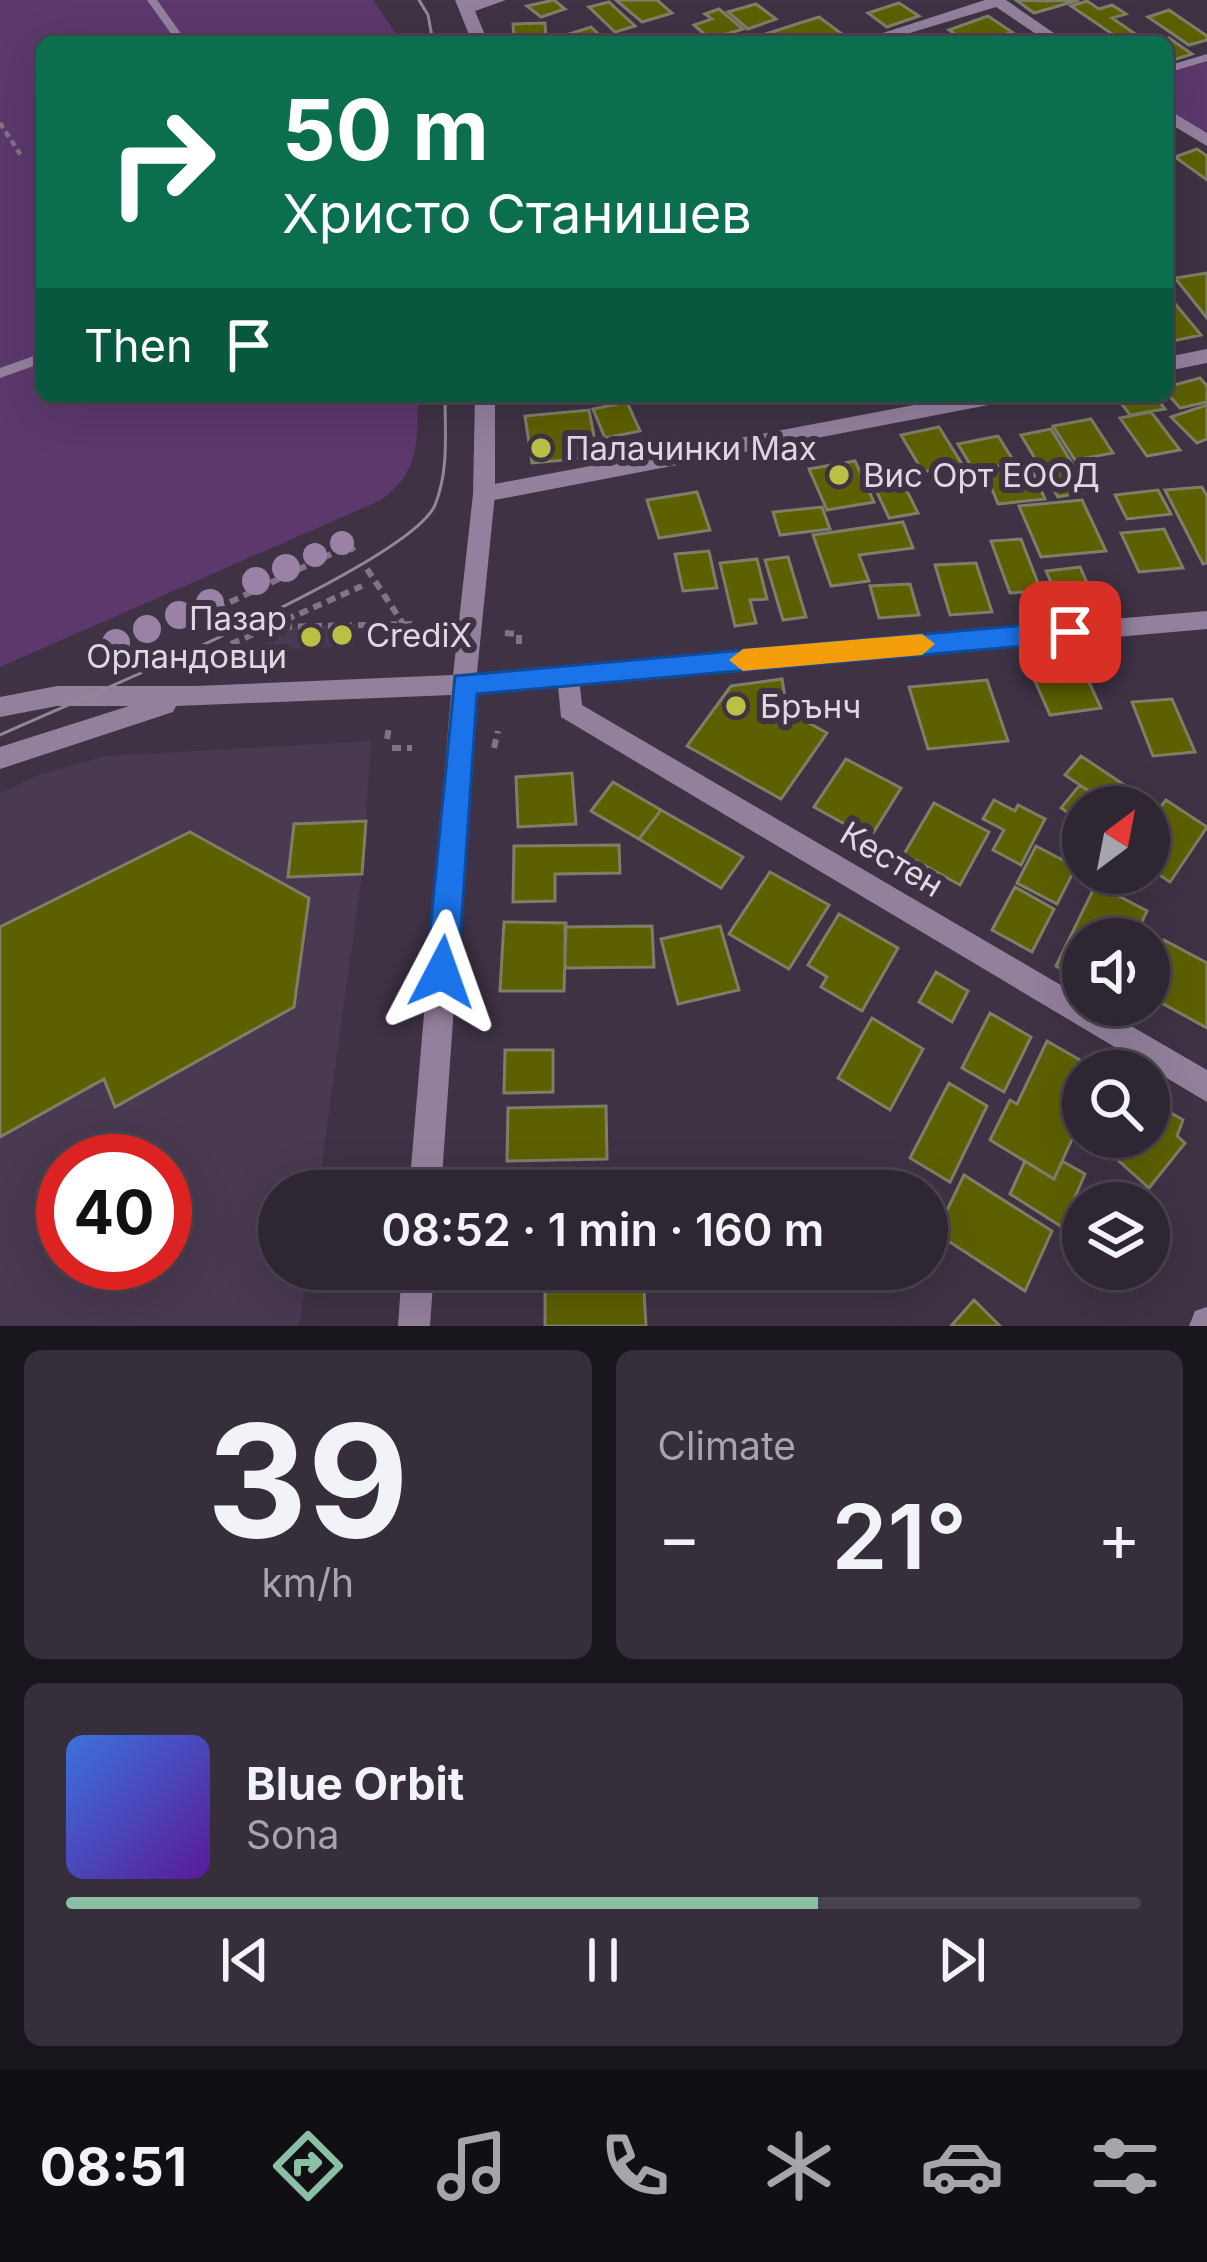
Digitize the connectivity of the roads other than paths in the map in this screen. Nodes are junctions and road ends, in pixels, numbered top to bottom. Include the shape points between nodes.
1 (152, 0) edge
2 (498, 0) edge
3 (997, 1) edge
4 (466, 4) edge
5 (178, 36) edge
6 (478, 36) edge
7 (883, 36) edge
8 (1050, 36) edge
9 (1207, 57) edge
10 (1173, 68) edge
11 (1173, 118) edge
12 (1204, 136) edge
13 (1173, 142) edge
14 (36, 360) edge
15 (1203, 361) edge
16 (1173, 364) edge
17 (0, 373) edge
18 (485, 402) edge
19 (967, 402) edge
20 (484, 494) junction
21 (1207, 620) edge
22 (569, 675) junction
23 (464, 684) junction
24 (195, 696) junction
25 (0, 706) edge
26 (0, 758) edge
27 (1207, 1087) edge
28 (426, 1170) edge
29 (417, 1290) edge
30 (414, 1326) edge

1 - 5 lane
2 - 4 street
3 - 7 street
3 - 8 street
4 - 6 street
9 - 10 lane
11 - 12 street
12 - 13 street
14 - 17 lane
15 - 16 street
18 - 20 street
19 - 20 street
20 - 23 street
21 - 22 street
22 - 23 street
22 - 27 street, Кестен via 570,710
23 - 24 street
23 - 28 street
24 - 25 street via 57,696
24 - 26 street
29 - 30 street

